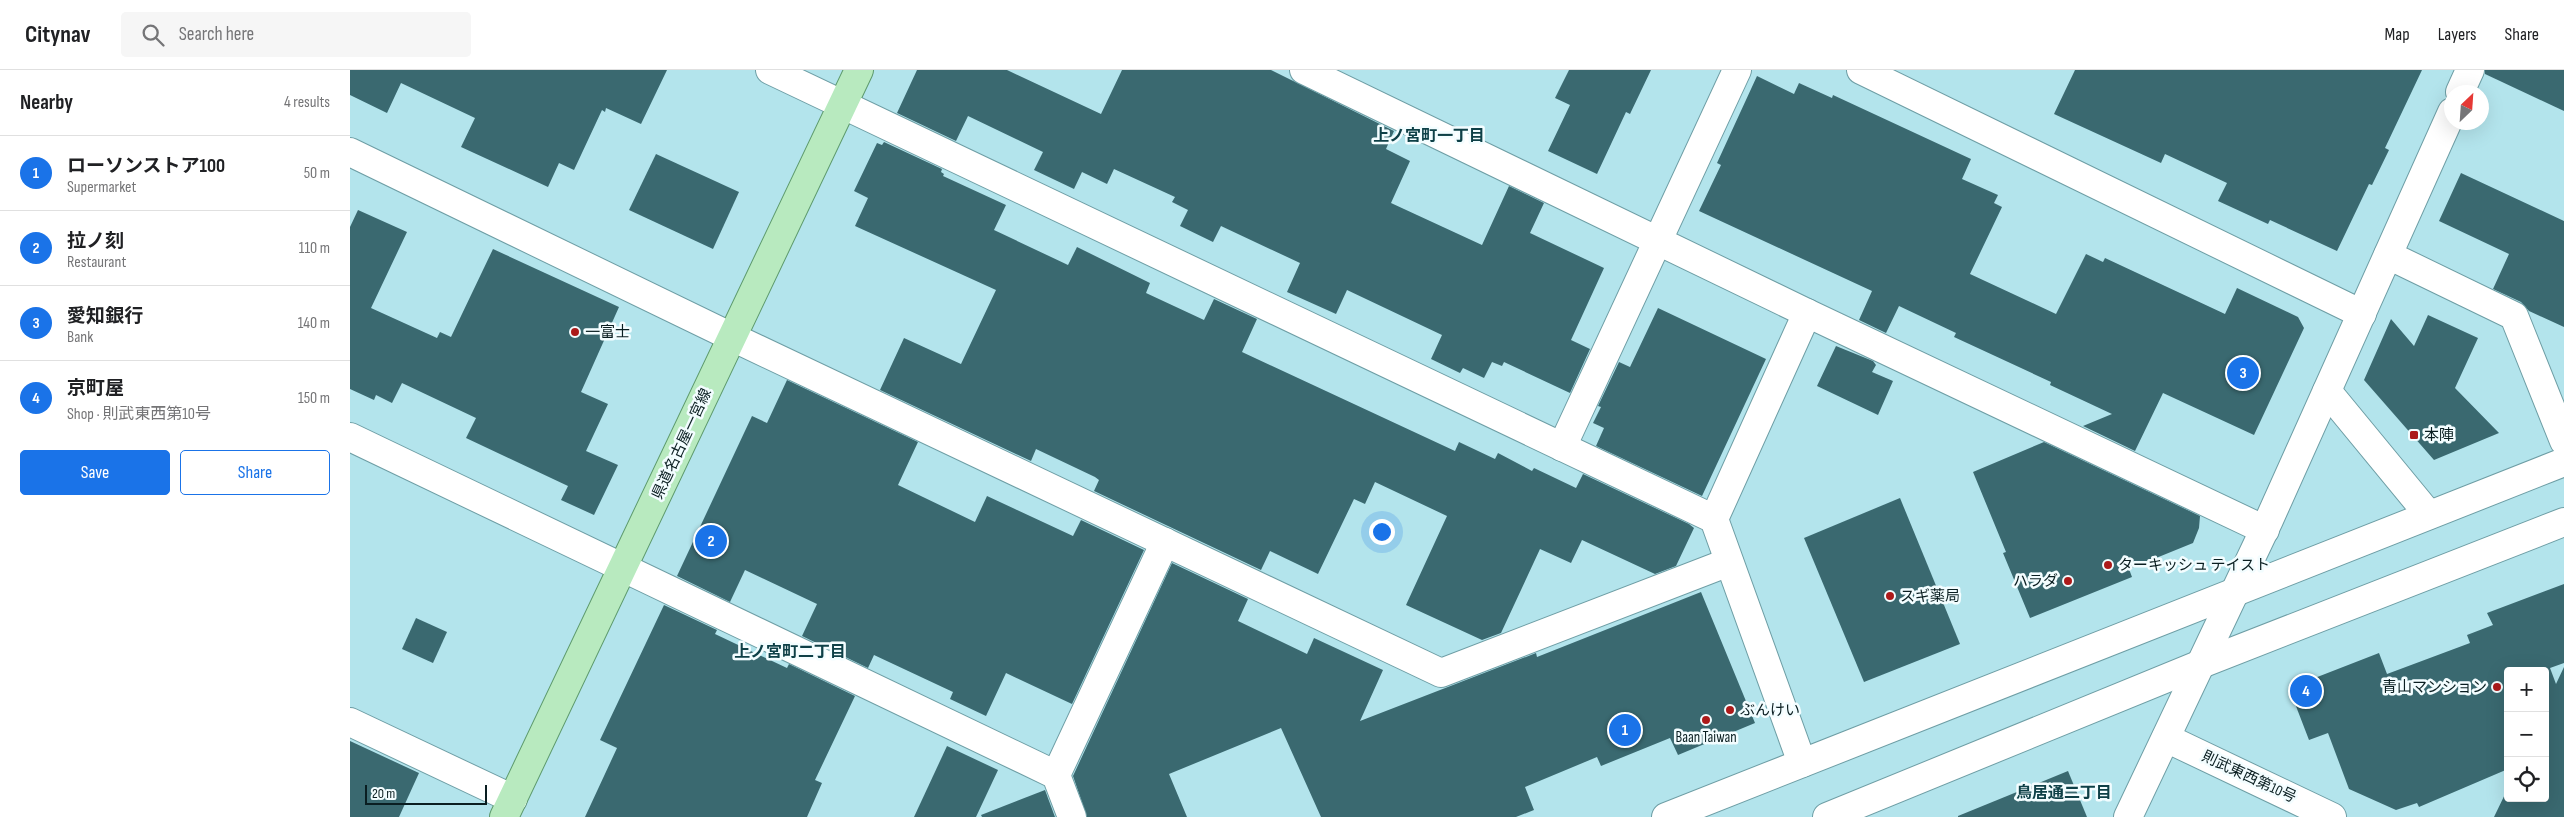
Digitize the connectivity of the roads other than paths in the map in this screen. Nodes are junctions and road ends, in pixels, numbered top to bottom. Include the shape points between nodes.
1 (770, 70) edge
2 (859, 70) edge
3 (1304, 70) edge
4 (1737, 70) edge
5 (1861, 70) edge
6 (843, 105) junction
7 (2444, 130) edge
8 (350, 152) edge
9 (1657, 241) junction
10 (2388, 255) junction
11 (1807, 313) junction
12 (2362, 314) junction
13 (732, 337) junction
14 (2327, 391) junction
15 (350, 437) edge
16 (2564, 441) edge
17 (1562, 447) junction
18 (2564, 462) edge
19 (2429, 515) junction
20 (1714, 518) junction
21 (2564, 522) edge
22 (2265, 530) junction
23 (1164, 542) junction
24 (1729, 562) junction
25 (623, 568) junction
26 (2234, 593) junction
27 (2201, 664) junction
28 (350, 722) edge
29 (2166, 738) junction
30 (1802, 762) junction
31 (1056, 776) junction
32 (508, 808) edge
33 (1072, 817) edge
34 (1666, 817) edge
35 (1827, 817) edge
36 (2128, 817) edge
37 (2332, 817) edge

1 - 6 street
2 - 6 main road, 県道名古屋一宮線
3 - 9 street
4 - 9 street
5 - 12 street
6 - 13 main road, 県道名古屋一宮線
6 - 17 street
7 - 10 street
8 - 13 street
9 - 11 street
9 - 17 street
10 - 12 street
10 - 16 street via 2514,316
11 - 20 street
11 - 22 street
12 - 14 street
13 - 23 street
13 - 25 main road, 県道名古屋一宮線
14 - 19 street
14 - 22 street
15 - 25 street
17 - 20 street
18 - 19 street
19 - 26 street
20 - 24 street
21 - 27 street
22 - 26 street
23 - 24 street via 1441,673
23 - 31 street
24 - 30 street
25 - 31 street
25 - 32 main road, 県道名古屋一宮線
26 - 27 street
26 - 30 street
27 - 29 street
27 - 35 street
28 - 32 street
29 - 36 street
29 - 37 street, 則武東西第10号
30 - 34 street
31 - 33 street

